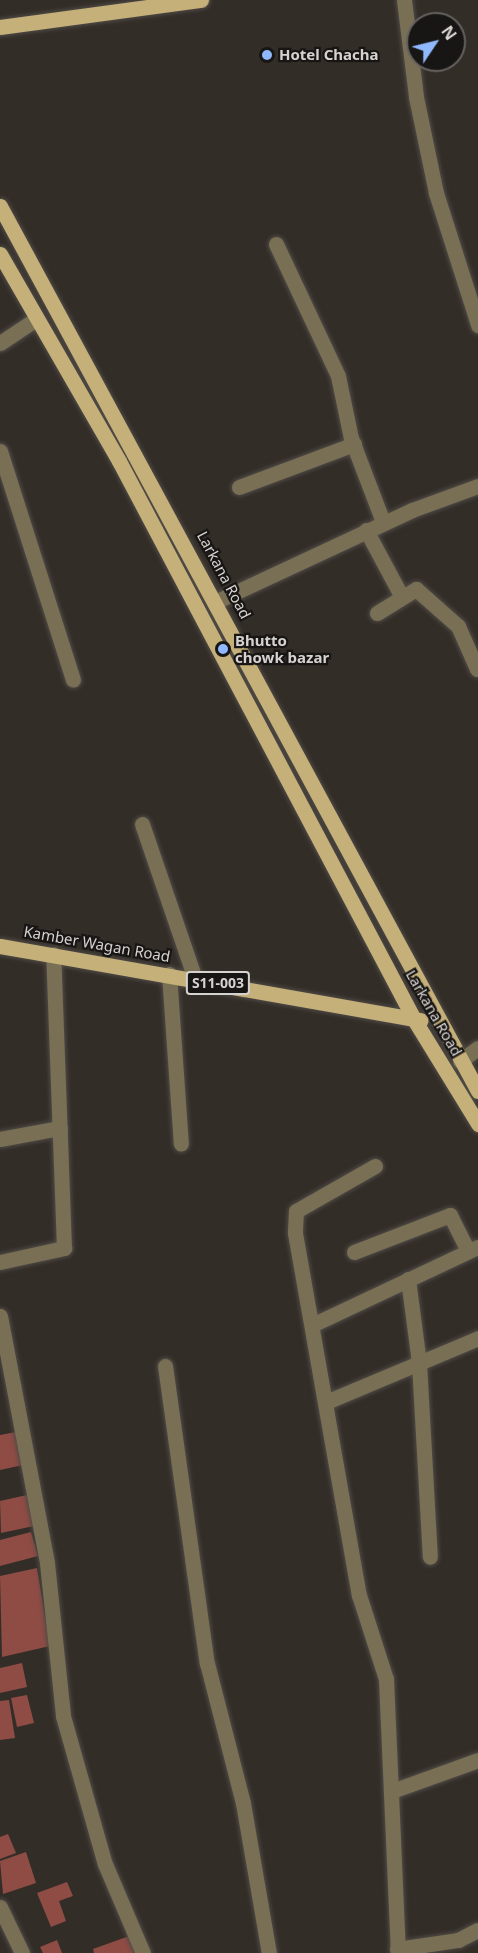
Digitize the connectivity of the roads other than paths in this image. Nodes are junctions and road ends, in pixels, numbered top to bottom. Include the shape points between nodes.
1 (201, 0) edge
2 (405, 0) edge
3 (0, 27) edge
4 (0, 206) edge
5 (276, 244) dead end
6 (0, 254) edge
7 (36, 319) junction
8 (478, 325) edge
9 (0, 344) edge
10 (354, 444) junction
11 (0, 451) edge
12 (478, 486) edge
13 (239, 487) dead end
14 (383, 522) junction
15 (366, 530) junction
16 (402, 597) junction
17 (217, 601) junction
18 (377, 613) dead end
19 (477, 669) edge
20 (73, 680) dead end
21 (142, 824) dead end
22 (0, 945) edge
23 (53, 954) junction
24 (169, 974) junction
25 (195, 979) junction
26 (436, 1019) junction
27 (416, 1021) junction
28 (478, 1048) edge
29 (460, 1061) junction
30 (478, 1091) edge
31 (478, 1124) edge
32 (60, 1128) junction
33 (0, 1139) edge
34 (181, 1144) dead end
35 (375, 1166) dead end
36 (473, 1249) edge
37 (354, 1252) dead end
38 (0, 1262) edge
39 (408, 1279) junction
40 (0, 1316) edge
41 (312, 1325) junction
42 (478, 1338) edge
43 (419, 1363) junction
44 (165, 1366) dead end
45 (326, 1402) junction
46 (430, 1557) dead end
47 (478, 1760) edge
48 (392, 1791) junction
49 (0, 1907) edge
50 (478, 1930) edge
51 (398, 1951) edge
52 (22, 1953) edge
53 (143, 1953) edge
54 (269, 1953) edge

1 - 3 main road
2 - 8 street via 434,182
4 - 17 main road, Larkana Road
5 - 10 street via 338,376
6 - 7 main road, Larkana Road
7 - 9 street
7 - 27 main road, Larkana Road via 119,461
10 - 13 street
10 - 14 street
11 - 20 street
12 - 14 street
14 - 15 street
15 - 16 street
15 - 17 street
16 - 18 street
16 - 19 street via 416,589 458,626
17 - 26 main road, Larkana Road
21 - 25 street
22 - 23 main road, Kamber Wagan Road / S11-003
23 - 24 main road, Kamber Wagan Road / S11-003
23 - 32 street
24 - 25 main road, Kamber Wagan Road / S11-003
24 - 34 street
25 - 27 main road, Kamber Wagan Road / S11-003
26 - 27 main road, Kamber Wagan Road / S11-003
26 - 29 main road, Larkana Road
27 - 31 main road, Larkana Road
28 - 29 street
29 - 30 main road, Larkana Road
32 - 33 street
32 - 38 street via 64,1248
35 - 41 street via 296,1210
36 - 37 street via 450,1215
36 - 39 street
39 - 41 street
39 - 43 street
40 - 53 street via 47,1563 63,1716 105,1864
41 - 45 street
42 - 43 street
43 - 45 street
43 - 46 street
44 - 54 street via 207,1663 243,1803
45 - 48 street via 359,1595 386,1679
47 - 48 street
48 - 51 street
49 - 52 street
50 - 51 street via 458,1940

